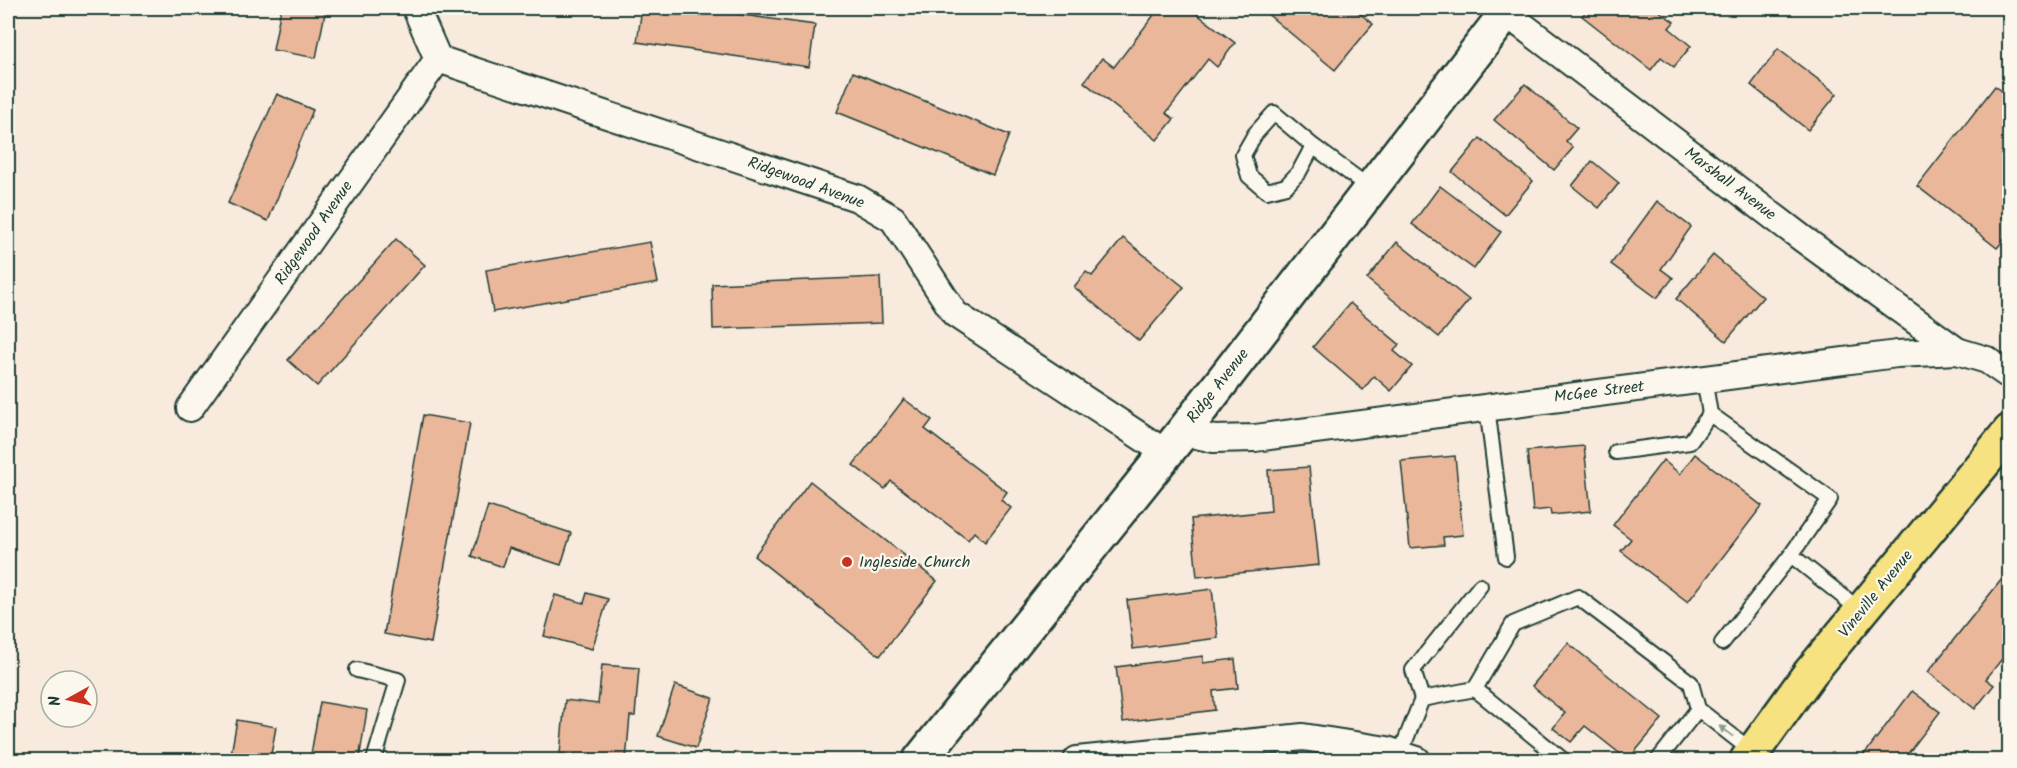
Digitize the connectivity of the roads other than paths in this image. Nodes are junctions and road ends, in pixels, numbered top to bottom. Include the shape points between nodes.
1 (417, 8) edge
2 (1508, 10) edge
3 (438, 59) junction
4 (1313, 146) junction
5 (1370, 188) junction
6 (1957, 351) junction
7 (2010, 376) edge
8 (1704, 378) junction
9 (1487, 407) junction
10 (190, 408) dead end
11 (1710, 414) junction
12 (2010, 431) edge
13 (1174, 442) junction
14 (1616, 452) dead end
15 (1791, 555) junction
16 (1506, 557) dead end
17 (1480, 586) dead end
18 (1861, 611) junction
19 (1722, 643) dead end
20 (357, 670) dead end
21 (1475, 689) junction
22 (1422, 699) junction
23 (1698, 709) junction
24 (1287, 750) edge
25 (1238, 752) edge
26 (1203, 754) edge
27 (1177, 755) edge
28 (1750, 756) edge
29 (1408, 758) edge
30 (374, 760) edge
31 (920, 760) edge
32 (1077, 760) edge
33 (1563, 760) edge
34 (1658, 760) edge

1 - 3 street
2 - 5 street, Ridge Avenue
2 - 6 street, Marshall Avenue via 1803,239
3 - 10 street, Ridgewood Avenue
3 - 13 street, Ridgewood Avenue via 857,198 893,219 954,314
4 - 4 lane via 1274,113 1243,155 1249,177 1267,191 1286,186
4 - 5 lane
5 - 13 street, Ridge Avenue
6 - 7 street, McGee Street via 1987,360
6 - 8 street, McGee Street via 1897,354
8 - 9 street, McGee Street
8 - 11 lane
9 - 13 street, McGee Street via 1254,438
9 - 16 lane
11 - 14 lane via 1690,442
11 - 15 lane via 1830,499
12 - 18 main road, Vineville Avenue
13 - 31 street, Ridge Avenue
15 - 18 lane
15 - 19 lane
17 - 22 lane via 1413,670
18 - 28 main road, Vineville Avenue
20 - 30 lane via 398,680
21 - 22 lane
21 - 23 lane via 1513,624 1578,597 1690,683
21 - 33 lane
22 - 29 lane
28 -> 23 lane
23 - 34 lane
24 - 25 street
24 - 29 street via 1303,737 1387,750
25 - 26 street
26 - 27 street
27 - 32 street

